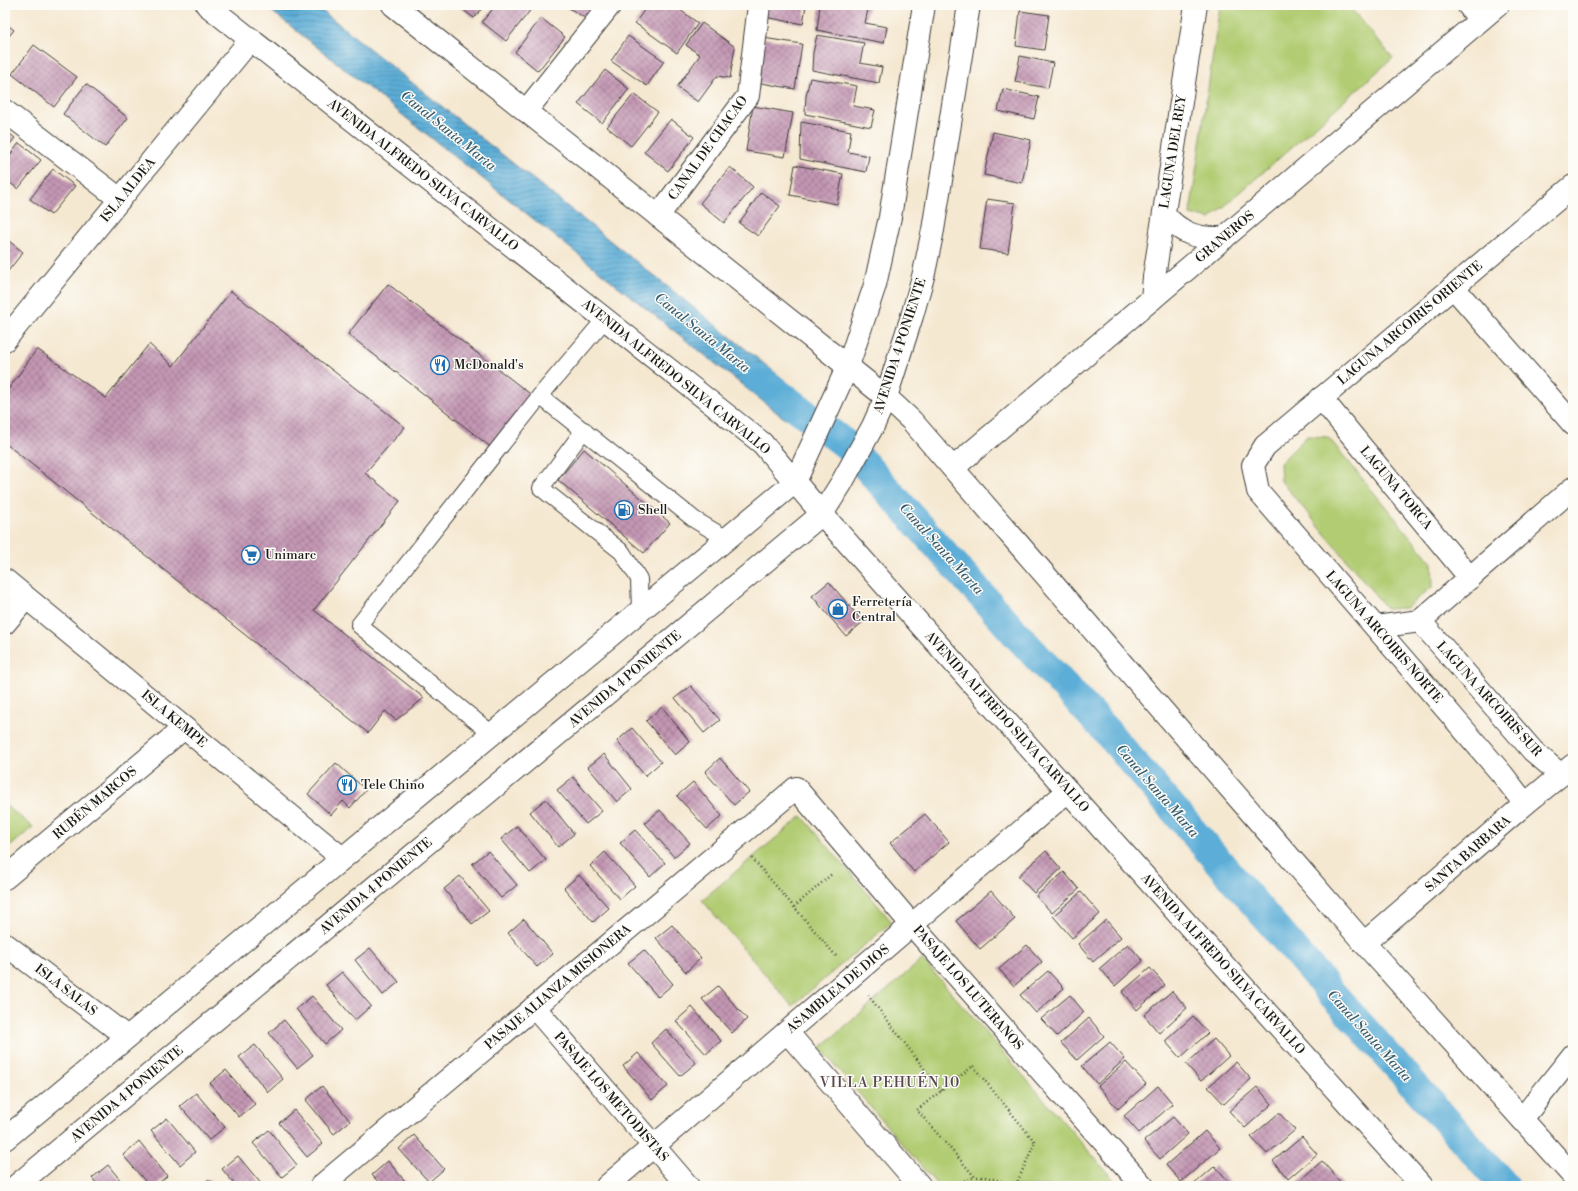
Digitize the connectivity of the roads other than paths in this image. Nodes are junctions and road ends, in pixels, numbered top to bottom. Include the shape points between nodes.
1 (208, 5) edge
2 (610, 5) edge
3 (759, 5) edge
4 (924, 5) edge
5 (969, 5) edge
6 (1196, 5) edge
7 (1498, 5) edge
8 (397, 6) edge
9 (1474, 12) edge
10 (251, 39) junction
11 (5, 111) edge
12 (526, 111) junction
13 (1573, 186) edge
14 (120, 199) junction
15 (1164, 214) junction
16 (658, 216) junction
17 (1224, 238) junction
18 (1453, 287) junction
19 (1152, 299) junction
20 (605, 319) junction
21 (8, 331) edge
22 (848, 366) junction
23 (540, 396) junction
24 (886, 397) junction
25 (1321, 398) junction
26 (1573, 424) edge
27 (584, 430) junction
28 (1253, 465) joint
29 (953, 468) junction
30 (795, 482) junction
31 (1573, 488) edge
32 (822, 514) junction
33 (727, 538) junction
34 (1470, 578) junction
35 (5, 580) edge
36 (26, 598) junction
37 (640, 610) junction
38 (1420, 621) junction
39 (5, 623) edge
40 (1376, 627) junction
41 (184, 728) junction
42 (492, 734) junction
43 (1567, 770) edge
44 (796, 788) joint
45 (1068, 791) junction
46 (1525, 804) junction
47 (342, 858) junction
48 (5, 878) edge
49 (912, 925) junction
50 (1364, 943) junction
51 (5, 944) edge
52 (534, 1007) junction
53 (787, 1032) junction
54 (127, 1037) junction
55 (1573, 1055) edge
56 (1522, 1119) junction
57 (5, 1139) edge
58 (653, 1146) junction
59 (1573, 1176) edge
60 (16, 1186) edge
61 (321, 1186) edge
62 (607, 1186) edge
63 (688, 1186) edge
64 (920, 1186) edge
65 (1143, 1186) edge
66 (1422, 1186) edge

1 - 10 street, AVENIDA ALFREDO SILVA CARVALLO
2 - 12 street
3 - 16 street, CANAL DE CHACAO via 748,96
4 - 22 street via 890,217 875,285
5 - 24 street, AVENIDA 4 PONIENTE via 924,273
6 - 15 street, LAGUNA DEL REY
7 - 9 street, GRANEROS
8 - 12 street
9 - 17 street, GRANEROS
10 - 14 street, ISLA ALDEA
10 - 20 street, AVENIDA ALFREDO SILVA CARVALLO
11 - 14 street
12 - 16 street
13 - 18 street, LAGUNA ARCOIRIS ORIENTE
14 - 21 street, ISLA ALDEA
15 - 17 street via 1179,228 1193,236 1208,239
15 - 19 street, LAGUNA DEL REY
16 - 22 street
17 - 19 street, GRANEROS
18 - 25 street, LAGUNA ARCOIRIS ORIENTE
18 - 26 street
19 - 29 street, GRANEROS
20 - 23 lane
20 - 30 street, AVENIDA ALFREDO SILVA CARVALLO via 762,444
22 - 24 street
22 - 30 street
23 - 27 lane
23 - 42 lane via 359,624
24 - 29 street via 912,420
24 - 32 street, AVENIDA 4 PONIENTE via 842,484
25 - 28 street, LAGUNA ARCOIRIS ORIENTE via 1265,446
25 - 34 street, LAGUNA TORCA
27 - 33 lane via 695,520
27 - 37 lane via 541,488 622,552 638,579
28 - 40 street, LAGUNA ARCOIRIS NORTE via 1258,491
29 - 50 street
30 - 32 street, AVENIDA ALFREDO SILVA CARVALLO
30 - 33 street
31 - 34 street
32 - 45 street, AVENIDA ALFREDO SILVA CARVALLO
32 - 60 street, AVENIDA 4 PONIENTE
33 - 37 street
34 - 38 street
35 - 36 street, ISLA KEMPE
36 - 39 street
36 - 41 street, ISLA KEMPE
37 - 42 street
38 - 40 street
38 - 43 street, LAGUNA ARCOIRIS SUR via 1533,751
40 - 46 street, LAGUNA ARCOIRIS NORTE
41 - 47 street, ISLA KEMPE
41 - 48 street, RUBÉN MARCOS
42 - 47 street
43 - 46 street, SANTA BARBARA
44 - 49 street, PASAJE LOS LUTERANOS
44 - 52 street, PASAJE ALIANZA MISIONERA
45 - 49 street, ASAMBLEA DE DIOS
45 - 66 street, AVENIDA ALFREDO SILVA CARVALLO
46 - 50 street, SANTA BARBARA
47 - 54 street
49 - 53 street, ASAMBLEA DE DIOS
49 - 65 street, PASAJE LOS LUTERANOS
50 - 56 street
51 - 54 street, ISLA SALAS
52 - 58 street, PASAJE LOS METODISTAS
52 - 61 street, PASAJE ALIANZA MISIONERA
53 - 58 street, ASAMBLEA DE DIOS
53 - 64 street
54 - 57 street
55 - 56 street
56 - 59 street
58 - 62 street, ASAMBLEA DE DIOS
58 - 63 street, PASAJE LOS METODISTAS

